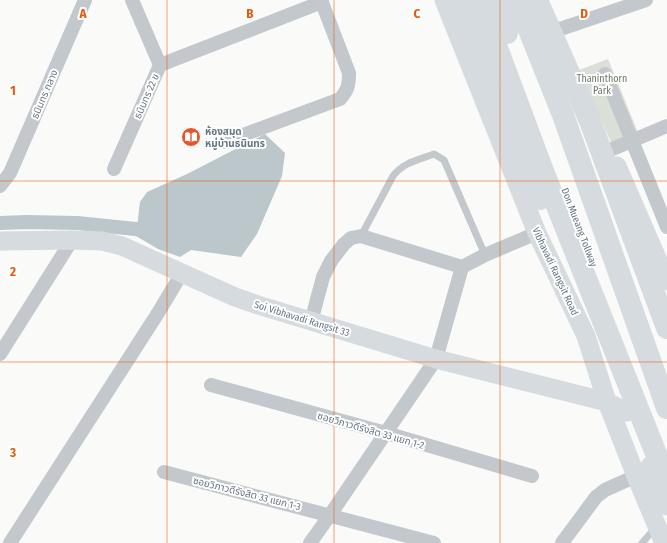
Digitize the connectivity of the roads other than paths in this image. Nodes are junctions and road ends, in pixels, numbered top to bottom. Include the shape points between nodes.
1 (85, 0) edge
2 (132, 0) edge
3 (444, 0) edge
4 (460, 0) edge
5 (479, 0) edge
6 (496, 0) edge
7 (517, 0) edge
8 (536, 0) edge
9 (548, 0) edge
10 (646, 0) edge
11 (322, 1) edge
12 (560, 29) junction
13 (160, 65) junction
14 (605, 74) dead end
15 (667, 126) edge
16 (632, 140) junction
17 (224, 142) dead end
18 (610, 150) junction
19 (114, 169) dead end
20 (0, 186) edge
21 (667, 225) edge
22 (537, 233) junction
23 (361, 236) junction
24 (0, 240) edge
25 (72, 240) junction
26 (485, 255) junction
27 (462, 267) junction
28 (182, 273) junction
29 (667, 280) edge
30 (311, 322) junction
31 (667, 328) edge
32 (586, 336) junction
33 (0, 354) edge
34 (436, 358) junction
35 (633, 366) junction
36 (210, 385) dead end
37 (607, 402) junction
38 (667, 408) edge
39 (627, 412) junction
40 (386, 433) junction
41 (667, 452) edge
42 (164, 472) dead end
43 (532, 476) dead end
44 (636, 476) junction
45 (667, 481) edge
46 (667, 506) edge
47 (330, 515) junction
48 (648, 537) edge
49 (10, 543) edge
50 (310, 543) edge
51 (434, 543) edge
52 (562, 543) edge
53 (664, 543) edge

1 - 20 street, ธนินทร กลาง via 10,173
2 - 13 street, ธนินทร 22 ข
3 - 22 main road, Vibhavadi Rangsit Road
4 - 35 highway via 474,44 512,138 555,232 598,313
5 - 45 highway via 543,171
6 - 35 highway, Don Mueang Tollway via 538,119
7 - 38 highway, Don Mueang Tollway via 561,110
8 - 31 highway via 590,121
9 - 12 main road
10 - 12 street
11 - 13 street
11 - 17 street via 349,73 350,86 346,92 340,99
12 - 18 main road
13 - 19 street, ธนินทร 22 ข
14 - 16 street
15 - 16 street
16 - 18 street
16 - 21 street
18 - 29 main road
22 - 26 street
22 - 32 main road, Vibhavadi Rangsit Road
23 - 26 lane via 398,170 405,164 434,154 444,160
23 - 27 street
23 - 30 street via 351,238 331,261 323,277
24 - 25 main road, Soi Vibhavadi Rangsit 33
25 - 28 main road, Soi Vibhavadi Rangsit 33 via 102,241 122,246
25 - 33 street
26 - 27 street
27 - 34 street
28 - 30 main road, Soi Vibhavadi Rangsit 33 via 235,297
28 - 49 street
30 - 34 main road, Soi Vibhavadi Rangsit 33
32 - 37 main road, Vibhavadi Rangsit Road
32 - 39 main road
34 - 37 main road, Soi Vibhavadi Rangsit 33
34 - 40 street
35 - 41 highway, Don Mueang Tollway
36 - 40 street, ซอยวิภาวดีรังสิต 33 แยก 1-2
37 - 39 main road, Soi Vibhavadi Rangsit 33
37 - 44 main road, Vibhavadi Rangsit Road
39 - 46 main road
40 - 43 street, ซอยวิภาวดีรังสิต 33 แยก 1-2
40 - 47 street
42 - 47 street, ซอยวิภาวดีรังสิต 33 แยก 1-3
44 - 48 main road, Vibhavadi Rangsit Road
44 - 52 street via 605,490 596,497
47 - 50 street
47 - 51 street, ซอยวิภาวดีรังสิต 33 แยก 1-3
48 - 53 main road, Vibhavadi Rangsit Road

